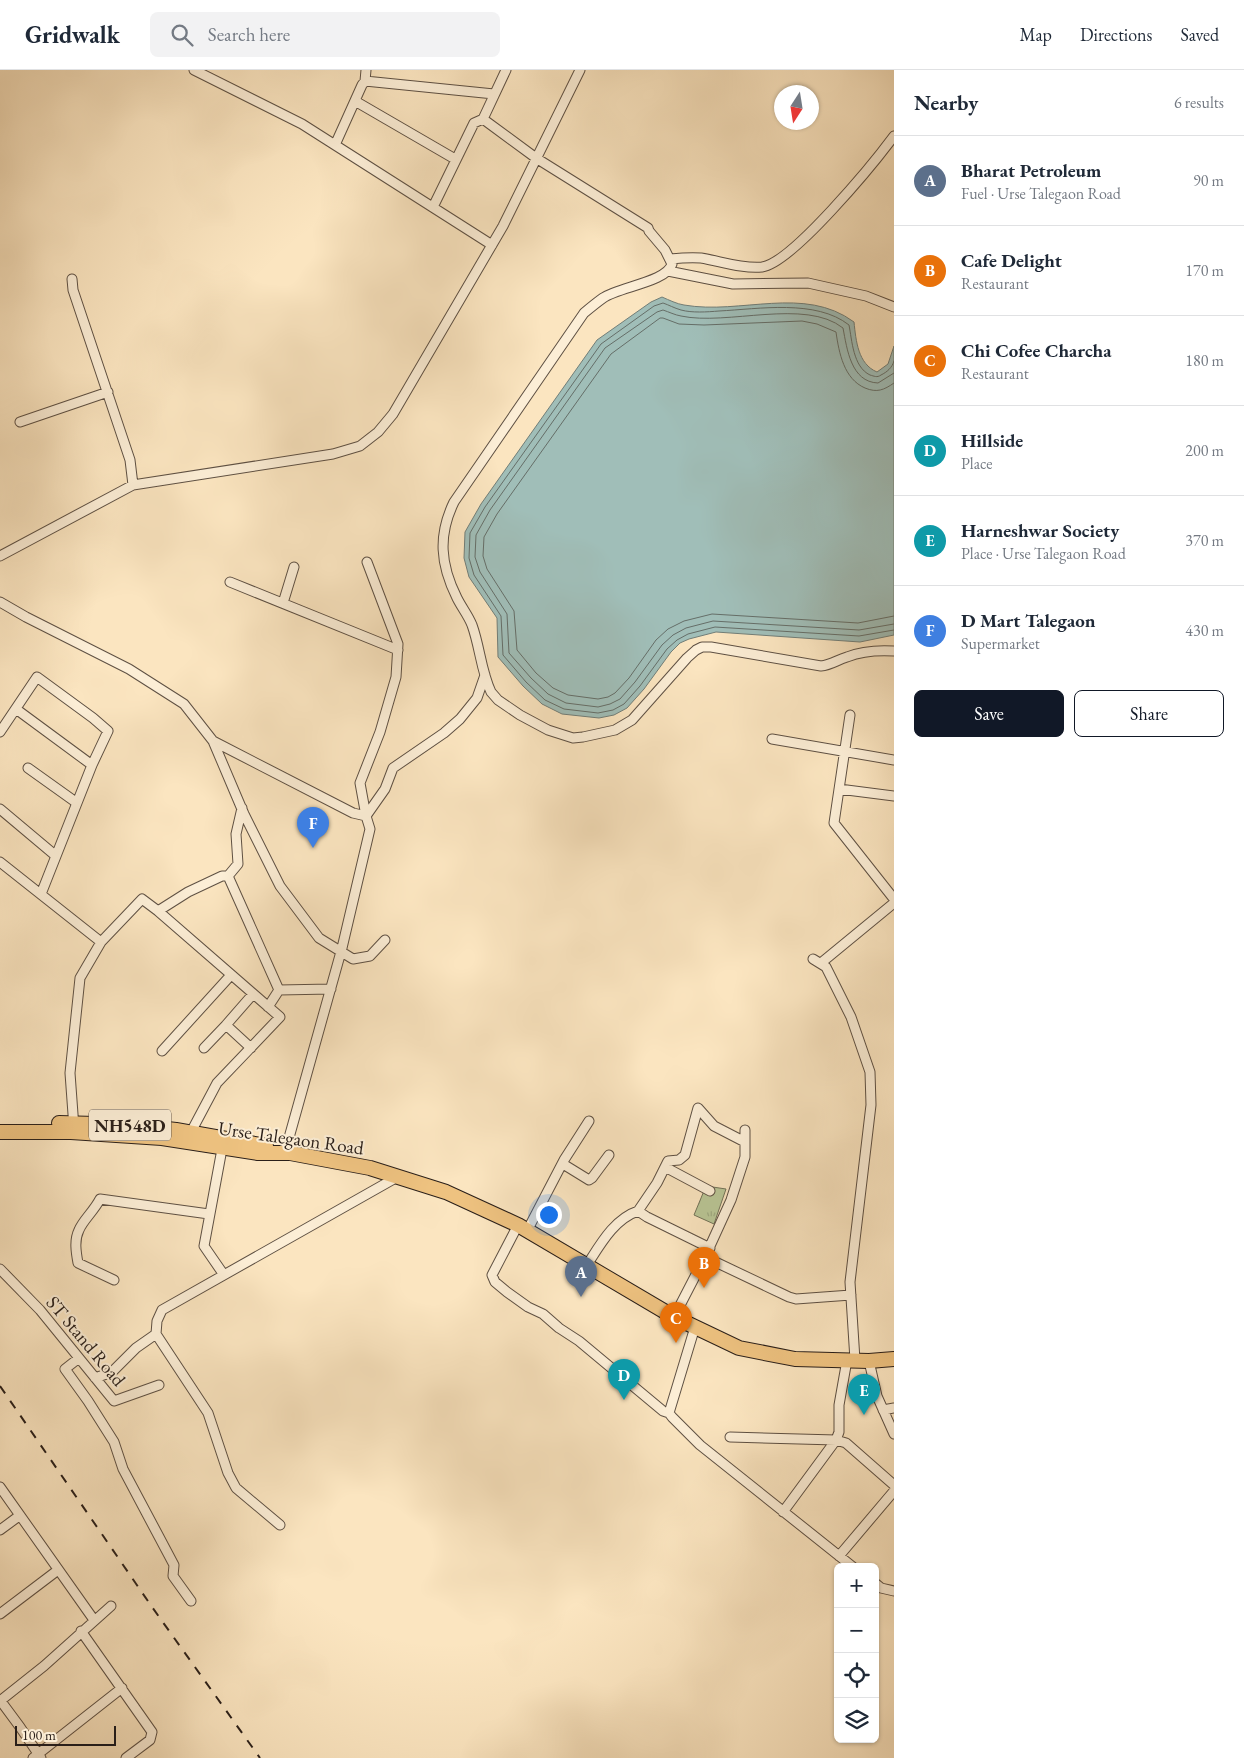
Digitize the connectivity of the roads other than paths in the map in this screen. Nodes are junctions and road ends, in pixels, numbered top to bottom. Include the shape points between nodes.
1 (194, 70) edge
2 (366, 70) edge
3 (506, 70) edge
4 (580, 70) edge
5 (365, 81) junction
6 (494, 94) junction
7 (355, 101) junction
8 (483, 119) junction
9 (894, 136) edge
10 (335, 145) junction
11 (536, 158) junction
12 (455, 160) junction
13 (433, 207) junction
14 (492, 245) junction
15 (670, 259) junction
16 (668, 272) junction
17 (72, 278) dead end
18 (894, 307) edge
19 (108, 392) junction
20 (20, 422) dead end
21 (134, 485) junction
22 (0, 556) edge
23 (367, 562) dead end
24 (294, 567) dead end
25 (230, 582) dead end
26 (0, 602) edge
27 (282, 602) junction
28 (398, 650) junction
29 (894, 651) edge
30 (485, 675) junction
31 (16, 709) junction
32 (850, 715) dead end
33 (0, 732) edge
34 (772, 739) dead end
35 (213, 741) junction
36 (845, 752) junction
37 (894, 760) edge
38 (92, 765) junction
39 (28, 768) dead end
40 (839, 789) junction
41 (894, 796) edge
42 (77, 803) junction
43 (242, 808) junction
44 (0, 810) edge
45 (366, 816) junction
46 (56, 856) junction
47 (0, 862) edge
48 (228, 876) junction
49 (41, 894) junction
50 (894, 901) edge
51 (158, 911) junction
52 (385, 940) dead end
53 (101, 942) junction
54 (341, 952) junction
55 (231, 975) junction
56 (331, 989) junction
57 (279, 990) junction
58 (253, 994) junction
59 (268, 1007) junction
60 (226, 1025) junction
61 (204, 1048) dead end
62 (250, 1048) junction
63 (162, 1052) dead end
64 (589, 1121) dead end
65 (0, 1124) edge
66 (74, 1128) junction
67 (745, 1130) dead end
68 (0, 1132) edge
69 (191, 1132) junction
70 (745, 1142) junction
71 (222, 1149) junction
72 (288, 1153) junction
73 (609, 1155) dead end
74 (563, 1164) junction
75 (665, 1167) junction
76 (399, 1176) junction
77 (710, 1192) dead end
78 (638, 1211) junction
79 (210, 1214) junction
80 (523, 1228) junction
81 (710, 1248) junction
82 (705, 1257) junction
83 (587, 1265) junction
84 (0, 1269) edge
85 (224, 1275) junction
86 (114, 1280) dead end
87 (850, 1295) junction
88 (674, 1316) junction
89 (695, 1327) junction
90 (156, 1334) junction
91 (79, 1358) junction
92 (894, 1359) edge
93 (851, 1360) junction
94 (869, 1360) junction
95 (95, 1378) junction
96 (159, 1385) dead end
97 (894, 1408) edge
98 (883, 1410) junction
99 (669, 1412) junction
100 (894, 1434) edge
101 (730, 1437) dead end
102 (836, 1440) junction
103 (894, 1485) edge
104 (0, 1487) edge
105 (894, 1491) edge
106 (783, 1512) junction
107 (20, 1516) junction
108 (280, 1525) dead end
109 (0, 1530) edge
110 (839, 1556) junction
111 (848, 1563) edge
112 (58, 1570) junction
113 (879, 1586) edge
114 (894, 1591) edge
115 (190, 1601) dead end
116 (111, 1606) dead end
117 (0, 1614) edge
118 (94, 1620) junction
119 (81, 1632) junction
120 (122, 1688) junction
121 (0, 1700) edge
122 (38, 1757) edge
123 (126, 1758) edge

1 - 10 street via 302,124
2 - 5 street
3 - 6 street
4 - 11 street
5 - 6 street
5 - 7 street
6 - 8 street
7 - 10 street
7 - 12 street
8 - 11 street
8 - 12 street via 474,122
9 - 15 street via 810,232 777,261 762,267 698,258
10 - 13 street
11 - 14 street
11 - 15 street via 648,228
12 - 13 street
13 - 14 street
14 - 21 street via 393,414 360,446 333,454
15 - 16 street via 672,264
16 - 18 street via 733,284 808,283 848,291
16 - 30 street via 603,298 584,313 447,516 442,543 445,565 457,598 473,627
17 - 19 street
19 - 20 street
19 - 21 street via 130,460
21 - 22 street
23 - 28 street via 393,628
24 - 27 street
25 - 27 street
26 - 35 street via 129,669 184,704
27 - 28 street
28 - 45 street via 396,676 380,732 360,784
29 - 30 street via 867,651 820,666 724,648 702,647 632,720 615,730 578,738 561,735 520,715 491,692
30 - 45 street via 477,698 460,718 393,768 385,789
31 - 33 street
31 - 38 street
31 - 38 street via 37,677 93,718 108,731
32 - 36 street
34 - 36 street
35 - 43 street
35 - 45 street via 353,813
36 - 37 street
36 - 40 street
38 - 42 street
39 - 42 street
40 - 41 street
40 - 50 street via 834,823
42 - 46 street
43 - 48 street via 236,834 238,864
43 - 54 street via 280,886 319,938
44 - 46 street
45 - 54 street via 370,829
46 - 49 street
47 - 49 street
48 - 51 street via 188,892
48 - 57 street
49 - 53 street
50 - 87 street via 817,961 826,967 850,1017 870,1072 871,1105
51 - 53 street via 142,899
51 - 55 street
52 - 54 street via 370,956 353,959
53 - 66 street via 80,978 70,1073
54 - 56 street
55 - 58 street
55 - 63 street
56 - 57 street
56 - 72 street
57 - 59 street
58 - 59 street
58 - 60 street
59 - 62 street via 280,1017
60 - 61 street
60 - 62 street
62 - 69 street via 217,1083
64 - 74 street
65 - 66 highway, NH548D
66 - 68 highway, Urse Talegaon Road / NH548D
66 - 69 highway, NH548D via 132,1125
66 - 71 highway, Urse Talegaon Road / NH548D via 185,1141
67 - 70 street
69 - 72 highway, NH548D via 259,1144
70 - 75 street via 714,1126 698,1108 685,1155 679,1160 668,1161
70 - 81 street via 745,1157 731,1200
71 - 72 highway, Urse Talegaon Road / NH548D
71 - 79 street
72 - 76 highway, Urse Talegaon Road / NH548D
73 - 74 street via 589,1180
74 - 80 street
75 - 77 street
75 - 78 street
76 - 80 highway, Urse Talegaon Road / NH548D via 446,1192
76 - 85 street
78 - 81 street
78 - 83 street via 620,1222
79 - 85 street via 204,1246
79 - 86 street via 100,1199 78,1231 78,1263
80 - 83 highway, Urse Talegaon Road / NH548D
80 - 99 street via 492,1275 495,1282 543,1314 663,1411
81 - 82 street
82 - 87 street via 796,1299
82 - 88 street
83 - 88 highway, Urse Talegaon Road / NH548D
84 - 91 street, ST Stand Road via 40,1310
85 - 90 street via 162,1310
87 - 93 street
88 - 89 highway, Urse Talegaon Road / NH548D
89 - 93 highway, Urse Talegaon Road / NH548D via 739,1348 795,1359
89 - 99 street
90 - 95 street via 112,1372
90 - 108 street via 208,1413 236,1488
91 - 95 street, ST Stand Road
91 - 115 street via 65,1370 114,1442 124,1469 174,1565 173,1576
92 - 94 highway, Urse Talegaon Road / NH548D
93 - 94 highway, Urse Talegaon Road / NH548D
93 - 102 street via 839,1405
94 - 98 street
95 - 96 street, ST Stand Road via 114,1401
97 - 98 street
98 - 100 street
99 - 106 street via 700,1445
101 - 102 street
102 - 103 street via 846,1443
102 - 106 street
104 - 107 street
105 - 110 street
106 - 110 street
107 - 109 street
107 - 112 street
110 - 111 street
112 - 117 street
112 - 118 street
113 - 114 street
116 - 118 street
118 - 119 street
119 - 120 street
119 - 121 street
120 - 122 street
120 - 123 street via 153,1735
121 - 122 street

